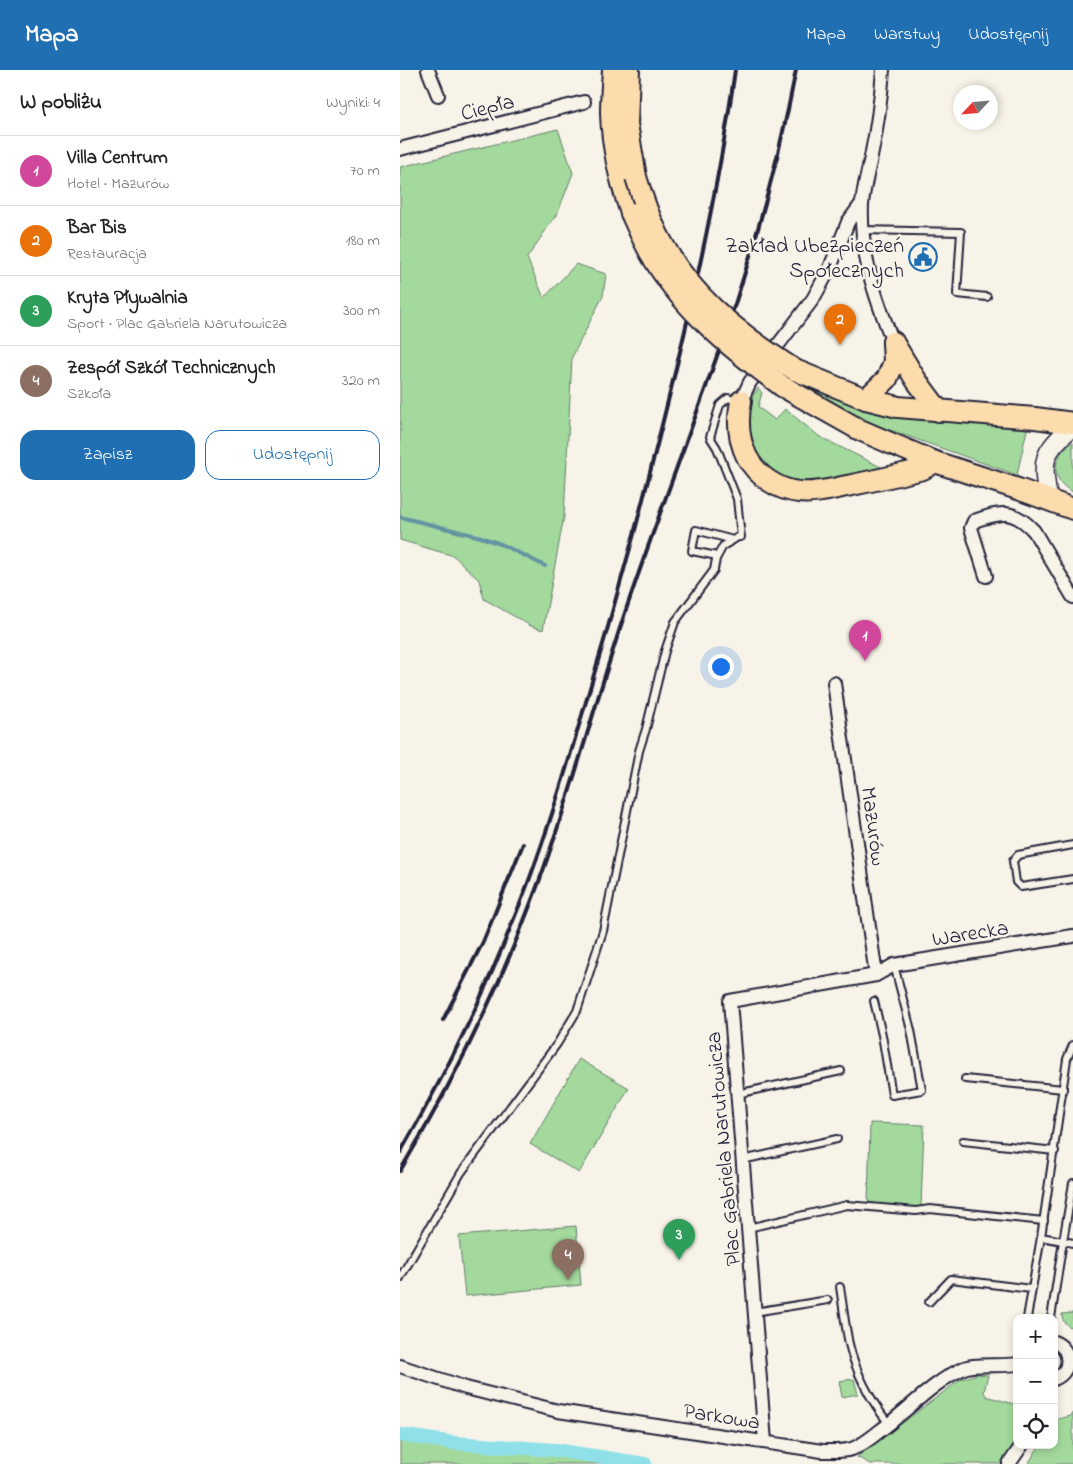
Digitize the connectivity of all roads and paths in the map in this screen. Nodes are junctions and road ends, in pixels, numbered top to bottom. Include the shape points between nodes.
1 (428, 70) edge
2 (613, 70) edge
3 (629, 70) edge
4 (884, 70) edge
5 (438, 96) dead end
6 (584, 102) dead end
7 (400, 149) edge
8 (862, 203) junction
9 (862, 230) junction
10 (986, 296) dead end
11 (893, 342) junction
12 (866, 398) junction
13 (741, 402) junction
14 (939, 411) junction
15 (1073, 424) edge
16 (935, 462) junction
17 (1048, 500) junction
18 (1073, 509) edge
19 (733, 540) junction
20 (717, 556) junction
21 (986, 576) dead end
22 (1073, 598) edge
23 (834, 684) dead end
24 (1073, 845) edge
25 (1073, 879) edge
26 (1073, 936) edge
27 (894, 965) junction
28 (876, 974) junction
29 (874, 1001) dead end
30 (1073, 1045) edge
31 (841, 1071) dead end
32 (965, 1079) dead end
33 (1063, 1089) junction
34 (737, 1094) junction
35 (837, 1139) dead end
36 (963, 1142) dead end
37 (1055, 1151) junction
38 (742, 1160) junction
39 (1073, 1183) edge
40 (1044, 1221) junction
41 (748, 1228) junction
42 (1042, 1237) junction
43 (1063, 1241) junction
44 (1073, 1242) edge
45 (400, 1278) edge
46 (840, 1286) dead end
47 (1031, 1289) junction
48 (828, 1300) dead end
49 (929, 1302) dead end
50 (754, 1312) junction
51 (1028, 1314) edge
52 (1052, 1314) edge
53 (1069, 1350) edge
54 (1013, 1365) edge
55 (400, 1366) edge
56 (1058, 1377) edge
57 (890, 1424) junction
58 (765, 1442) junction
59 (1019, 1449) edge
60 (1009, 1464) edge

1 - 5 street
2 - 16 main road, bridge via 611,113 623,188 631,213 654,259 678,294 706,324 782,386 860,430
3 - 12 main road, bridge via 627,124 636,177 653,225 683,274 735,329 795,370
4 - 8 street via 878,122
6 - 7 street, Ciepła
8 - 9 street
8 - 13 street via 848,222 830,268 813,299 750,382
9 - 10 lane via 961,232 957,294
9 - 11 street via 871,283
11 - 12 main road via 894,362 887,379
11 - 14 main road
12 - 14 main road via 898,407
13 - 16 main road via 738,416 742,447 758,472 783,488 800,493 832,489 923,469
13 - 19 lane via 728,398 720,404 710,436 737,499 741,537
14 - 15 main road
15 - 17 main road via 1056,441 1046,458 1044,472
16 - 17 main road
17 - 18 main road
19 - 20 lane via 723,546
19 - 20 lane via 696,530 692,551
20 - 45 lane via 714,570 675,622 665,651 639,752 603,931 578,1011 461,1173
21 - 22 street via 971,528 974,521 996,513 1013,515 1034,531
23 - 28 street, Mazurów
24 - 25 lane via 1018,855 1013,861 1016,882 1021,887
26 - 27 street, Warecka
27 - 28 street, Warecka
27 - 29 lane via 922,1090 892,1095
28 - 34 street, Plac Gabriela Narutowicza via 730,1001
30 - 33 lane via 1067,1059
31 - 34 lane
32 - 33 lane
33 - 37 lane
34 - 38 street, Plac Gabriela Narutowicza
35 - 38 lane
36 - 37 lane
37 - 40 lane
38 - 41 street, Plac Gabriela Narutowicza
39 - 43 lane
40 - 41 lane via 930,1209 916,1211 847,1205
40 - 42 lane
41 - 50 street, Plac Gabriela Narutowicza
42 - 43 lane
42 - 47 lane
43 - 44 lane
43 - 52 lane
46 - 57 lane via 850,1345 859,1372 869,1394
47 - 49 lane via 951,1279
47 - 51 lane
48 - 50 lane
50 - 58 street, Plac Gabriela Narutowicza
53 - 56 street via 1066,1369
54 - 57 street, Parkowa via 964,1368
55 - 58 street, Parkowa via 466,1388 558,1411
57 - 58 street, Parkowa via 860,1445 840,1452
59 - 60 street

